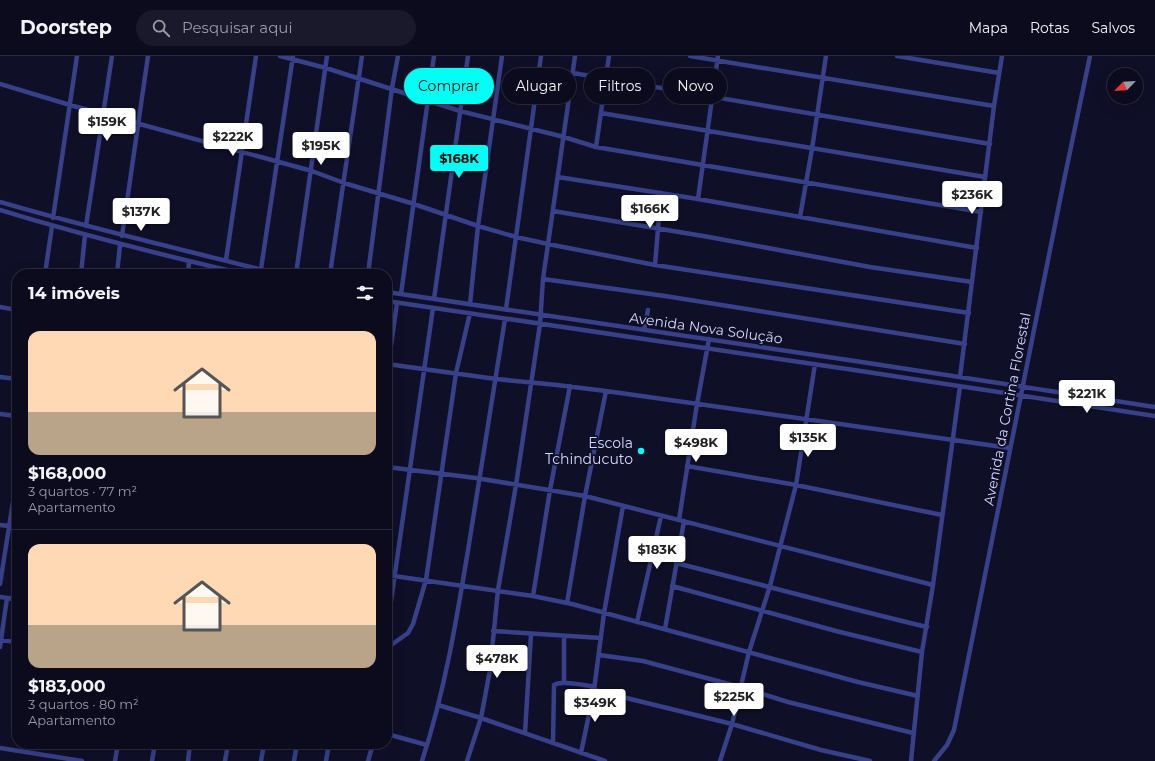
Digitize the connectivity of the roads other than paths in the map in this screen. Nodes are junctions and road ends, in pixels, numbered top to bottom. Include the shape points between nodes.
1 (77, 56) edge
2 (112, 56) edge
3 (148, 56) edge
4 (256, 56) edge
5 (280, 56) edge
6 (327, 56) edge
7 (362, 56) edge
8 (398, 56) edge
9 (434, 56) edge
10 (468, 56) edge
11 (502, 56) edge
12 (541, 56) edge
13 (575, 56) edge
14 (609, 56) edge
15 (690, 56) edge
16 (826, 56) edge
17 (897, 56) edge
18 (1002, 56) edge
19 (1090, 56) edge
20 (293, 58) edge
21 (718, 58) edge
22 (326, 68) junction
23 (432, 68) edge
24 (574, 68) edge
25 (607, 68) edge
26 (716, 68) edge
27 (999, 73) junction
28 (358, 78) junction
29 (822, 78) junction
30 (0, 84) edge
31 (392, 88) junction
32 (404, 92) edge
33 (727, 99) edge
34 (427, 104) edge
35 (441, 104) edge
36 (569, 104) edge
37 (602, 104) edge
38 (711, 104) edge
39 (70, 105) junction
40 (994, 106) junction
41 (460, 110) junction
42 (601, 113) junction
43 (103, 114) junction
44 (816, 114) junction
45 (493, 119) junction
46 (138, 124) junction
47 (531, 128) junction
48 (708, 131) junction
49 (564, 137) junction
50 (990, 144) junction
51 (596, 147) junction
52 (812, 149) junction
53 (242, 152) junction
54 (277, 162) junction
55 (703, 166) junction
56 (312, 171) junction
57 (558, 177) junction
58 (985, 177) junction
59 (806, 182) junction
60 (344, 183) junction
61 (379, 193) junction
62 (661, 193) junction
63 (698, 199) junction
64 (0, 202) edge
65 (414, 204) junction
66 (0, 210) edge
67 (553, 211) junction
68 (981, 212) junction
69 (446, 215) junction
70 (800, 217) junction
71 (53, 218) junction
72 (52, 226) junction
73 (86, 226) junction
74 (478, 226) junction
75 (659, 229) junction
76 (85, 235) junction
77 (122, 236) junction
78 (516, 237) junction
79 (120, 244) junction
80 (548, 244) junction
81 (977, 248) junction
82 (226, 260) junction
83 (189, 262) junction
84 (655, 265) junction
85 (46, 269) edge
86 (82, 269) edge
87 (118, 269) edge
88 (188, 269) edge
89 (214, 269) edge
90 (258, 269) edge
91 (261, 269) edge
92 (297, 269) edge
93 (331, 269) edge
94 (369, 269) edge
95 (543, 279) junction
96 (972, 282) junction
97 (392, 293) edge
98 (401, 294) junction
99 (434, 299) junction
100 (392, 302) edge
101 (397, 303) junction
102 (470, 304) junction
103 (0, 308) edge
104 (433, 308) junction
105 (12, 309) edge
106 (506, 309) junction
107 (648, 310) dead end
108 (969, 312) junction
109 (470, 313) junction
110 (541, 314) junction
111 (505, 319) junction
112 (540, 324) junction
113 (644, 330) junction
114 (392, 337) edge
115 (709, 339) junction
116 (965, 344) junction
117 (708, 348) junction
118 (815, 364) junction
119 (392, 365) edge
120 (424, 370) junction
121 (456, 373) junction
122 (0, 377) edge
123 (960, 377) junction
124 (12, 378) edge
125 (496, 379) junction
126 (530, 382) junction
127 (570, 386) junction
128 (960, 386) junction
129 (1023, 386) junction
130 (606, 391) junction
131 (1021, 395) junction
132 (697, 404) junction
133 (1155, 407) edge
134 (0, 414) edge
135 (12, 415) edge
136 (1155, 416) edge
137 (805, 420) junction
138 (953, 439) junction
139 (1010, 448) junction
140 (687, 466) junction
141 (392, 468) edge
142 (410, 470) junction
143 (442, 474) junction
144 (480, 479) junction
145 (516, 485) junction
146 (796, 485) junction
147 (550, 490) junction
148 (585, 496) junction
149 (623, 506) junction
150 (12, 508) edge
151 (942, 514) junction
152 (661, 516) junction
153 (681, 520) junction
154 (0, 525) edge
155 (9, 526) junction
156 (12, 526) edge
157 (780, 546) junction
158 (676, 563) junction
159 (394, 576) junction
160 (426, 580) junction
161 (0, 584) edge
162 (933, 585) junction
163 (462, 586) junction
164 (672, 586) junction
165 (770, 586) junction
166 (498, 590) junction
167 (392, 591) edge
168 (532, 596) junction
169 (0, 597) edge
170 (7, 598) junction
171 (12, 598) edge
172 (567, 603) junction
173 (762, 610) junction
174 (604, 613) junction
175 (637, 622) junction
176 (927, 627) junction
177 (665, 629) junction
178 (493, 631) junction
179 (531, 634) junction
180 (564, 636) junction
181 (601, 638) junction
182 (1, 640) edge
183 (12, 641) edge
184 (392, 644) edge
185 (0, 647) edge
186 (749, 652) junction
187 (922, 652) junction
188 (599, 656) junction
189 (564, 683) junction
190 (740, 687) junction
191 (594, 690) junction
192 (918, 696) junction
193 (438, 705) junction
194 (481, 718) junction
195 (732, 724) junction
196 (525, 733) junction
197 (913, 734) junction
198 (392, 735) edge
199 (553, 743) junction
200 (427, 745) junction
201 (0, 748) edge
202 (117, 749) edge
203 (154, 749) edge
204 (189, 749) edge
205 (227, 749) edge
206 (263, 749) edge
207 (296, 749) edge
208 (328, 749) edge
209 (372, 749) edge
210 (581, 753) junction
211 (41, 755) junction
212 (40, 761) edge
213 (82, 761) edge
214 (115, 761) edge
215 (152, 761) edge
216 (188, 761) edge
217 (225, 761) edge
218 (262, 761) edge
219 (294, 761) edge
220 (326, 761) edge
221 (368, 761) edge
222 (422, 761) edge
223 (467, 761) edge
224 (605, 761) edge
225 (720, 761) edge
226 (870, 761) edge
227 (912, 761) edge
228 (934, 761) edge

1 - 39 street
2 - 43 street
3 - 46 street
4 - 53 street
5 - 20 street
6 - 22 street
7 - 28 street
8 - 31 street
9 - 23 street
10 - 41 street
11 - 45 street
12 - 47 street
13 - 24 street
14 - 25 street
15 - 21 street
16 - 29 street
17 - 27 street
18 - 27 street
19 - 129 street, Avenida da Cortina Florestal
20 - 22 street
20 - 54 street
21 - 26 street
21 - 29 street
22 - 28 street
22 - 56 street
27 - 40 street
28 - 31 street
28 - 60 street
29 - 40 street
29 - 44 street
30 - 39 street
31 - 32 street
31 - 61 street
33 - 44 street
34 - 65 street
35 - 41 street
36 - 49 street
37 - 42 street
38 - 48 street
39 - 43 street
39 - 71 street
40 - 50 street
41 - 45 street
41 - 69 street
42 - 48 street
42 - 51 street
43 - 46 street
43 - 73 street
44 - 50 street
44 - 52 street
45 - 47 street
45 - 74 street
46 - 53 street
46 - 77 street
47 - 49 street
47 - 78 street
48 - 52 street
48 - 55 street
49 - 51 street
49 - 57 street
50 - 58 street
51 - 55 street
52 - 58 street
52 - 59 street
53 - 54 street
53 - 82 street
54 - 56 street
54 - 91 street
55 - 59 street
55 - 63 street
56 - 60 street
56 - 92 street
57 - 62 street
57 - 67 street
58 - 68 street
59 - 68 street
59 - 70 street
60 - 61 street
60 - 93 street
61 - 65 street
61 - 94 street
62 - 63 street
62 - 75 street
63 - 70 street
64 - 71 street
65 - 69 street
65 - 98 street
66 - 72 street
67 - 75 street
67 - 80 street
68 - 81 street
69 - 74 street
69 - 99 street
70 - 81 street
71 - 73 street
72 - 76 street
72 - 85 street
73 - 77 street
74 - 78 street
74 - 102 street
75 - 84 street
75 - 96 street via 870,267
76 - 79 street
76 - 86 street
77 - 82 street
78 - 80 street
78 - 106 street
79 - 83 street
79 - 87 street
80 - 84 street
80 - 95 street
81 - 96 street
82 - 90 street
83 - 88 street
83 - 89 street
84 - 108 street
95 - 110 street
95 - 116 street
96 - 108 street
97 - 98 street, Avenida Nova Solução
98 - 99 street, Avenida Nova Solução
99 - 102 street, Avenida Nova Solução
100 - 101 street, Avenida Nova Solução
101 - 104 street, Avenida Nova Solução
101 - 114 street
102 - 106 street, Avenida Nova Solução
103 - 105 street
104 - 109 street, Avenida Nova Solução
104 - 120 street
106 - 110 street, Avenida Nova Solução
107 - 113 street
108 - 116 street
109 - 111 street, Avenida Nova Solução
109 - 121 street
110 - 112 street
110 - 113 street, Avenida Nova Solução
111 - 112 street, Avenida Nova Solução
111 - 125 street
112 - 117 street, Avenida Nova Solução
112 - 126 street
113 - 115 street, Avenida Nova Solução
115 - 117 street
115 - 123 street, Avenida Nova Solução
116 - 123 street
117 - 118 street, Avenida Nova Solução
117 - 132 street
118 - 128 street, Avenida Nova Solução
118 - 137 street
119 - 120 street
120 - 121 street
120 - 142 street
121 - 125 street
121 - 143 street
122 - 124 street
123 - 129 street, Avenida Nova Solução
125 - 126 street
125 - 144 street
126 - 127 street
126 - 145 street
127 - 130 street
127 - 147 street
128 - 131 street, Avenida Nova Solução
128 - 138 street
129 - 131 street, Avenida da Cortina Florestal
129 - 133 street, Avenida Nova Solução
130 - 132 street
130 - 148 street
131 - 136 street, Avenida Nova Solução
131 - 139 street, Avenida da Cortina Florestal
132 - 137 street
132 - 140 street
134 - 135 street
137 - 138 street
137 - 146 street
138 - 139 street
138 - 151 street
139 - 228 street, Avenida da Cortina Florestal via 954,730 947,745
140 - 146 street
140 - 153 street
141 - 142 street
142 - 143 street
142 - 159 street
143 - 144 street
143 - 160 street
144 - 145 street
144 - 163 street
145 - 147 street
145 - 166 street
146 - 151 street
146 - 157 street
147 - 148 street
147 - 168 street
148 - 149 street
148 - 172 street
149 - 152 street
149 - 174 street
150 - 155 street
151 - 162 street
152 - 153 street
152 - 175 street
153 - 157 street
153 - 158 street
154 - 155 street
155 - 156 street
155 - 161 street
157 - 162 street
157 - 165 street
158 - 164 street
158 - 165 street
159 - 160 street
159 - 167 street
160 - 163 street
160 - 184 street via 413,624 408,633
162 - 176 street
163 - 166 street
163 - 193 street
164 - 173 street
164 - 177 street
165 - 173 street
165 - 176 street via 850,609
166 - 168 street
166 - 178 street
168 - 172 street
169 - 170 street
170 - 171 street
170 - 182 street
172 - 174 street
173 - 186 street
173 - 187 street
174 - 175 street
174 - 181 street
175 - 177 street
176 - 187 street
177 - 186 street
178 - 179 street
178 - 194 street via 490,670
179 - 180 street
179 - 196 street
180 - 181 street
180 - 189 street
181 - 188 street
182 - 183 street
182 - 185 street
186 - 190 street
186 - 192 street
187 - 192 street
188 - 190 street via 643,661
188 - 191 street
189 - 191 street via 591,686
189 - 199 street via 554,685
190 - 195 street
190 - 197 street
191 - 195 street
191 - 210 street
192 - 197 street
193 - 194 street
193 - 200 street
194 - 196 street
194 - 223 street
195 - 225 street
195 - 226 street via 821,750
196 - 199 street
197 - 227 street
198 - 200 street
199 - 210 street
200 - 222 street
201 - 211 street
202 - 214 street
203 - 215 street
204 - 216 street
205 - 217 street
206 - 218 street
207 - 219 street
208 - 220 street
209 - 221 street
210 - 224 street
211 - 212 street
211 - 213 street

